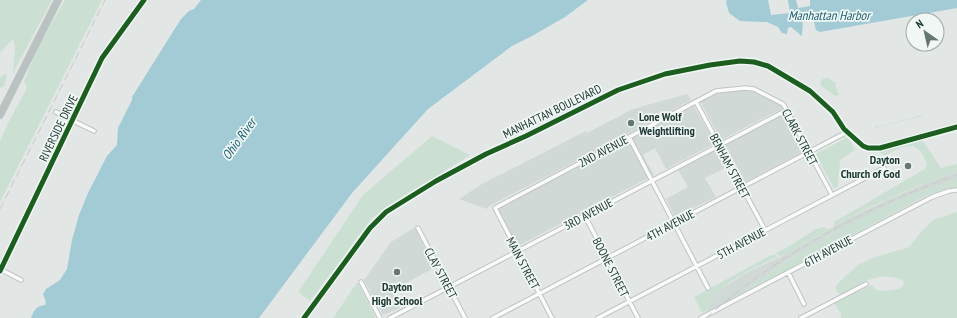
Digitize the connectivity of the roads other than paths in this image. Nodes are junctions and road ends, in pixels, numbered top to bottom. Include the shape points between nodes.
1 (58, 0) edge
2 (144, 0) edge
3 (757, 91) joint
4 (696, 102) junction
5 (787, 110) junction
6 (56, 112) dead end
7 (0, 115) edge
8 (73, 120) junction
9 (957, 127) edge
10 (94, 131) dead end
11 (847, 132) junction
12 (630, 137) junction
13 (719, 146) junction
14 (809, 152) junction
15 (884, 168) dead end
16 (652, 180) junction
17 (742, 188) junction
18 (957, 190) edge
19 (832, 196) junction
20 (495, 208) joint
21 (585, 216) junction
22 (674, 223) junction
23 (418, 228) dead end
24 (765, 230) junction
25 (517, 251) junction
26 (607, 259) junction
27 (697, 266) junction
28 (0, 270) edge
29 (788, 272) junction
30 (21, 280) dead end
31 (361, 282) dead end
32 (866, 284) dead end
33 (449, 287) junction
34 (708, 288) dead end
35 (540, 294) junction
36 (629, 302) junction
37 (804, 304) dead end
38 (304, 318) edge
39 (380, 318) edge
40 (390, 318) edge
41 (465, 318) edge
42 (493, 318) edge
43 (552, 318) edge
44 (598, 318) edge
45 (638, 318) edge
46 (701, 318) edge
47 (801, 318) edge

1 - 7 highway
2 - 8 main road, RIVERSIDE DRIVE via 102,58
3 - 4 street, 2ND AVENUE via 745,88 720,90
3 - 5 street, CLARK STREET via 783,104
4 - 12 street, 2ND AVENUE
4 - 13 street, BENHAM STREET
5 - 13 street, 3RD AVENUE
5 - 14 street, CLARK STREET
6 - 8 street
8 - 10 street
8 - 28 main road, RIVERSIDE DRIVE
9 - 11 street, MANHATTAN BOULEVARD via 875,149 863,146
11 - 14 street, 4TH AVENUE
11 - 38 street, MANHATTAN BOULEVARD via 833,112 810,91 768,66 754,62 710,65 665,74 631,85 486,154 386,212 370,228
12 - 16 street
12 - 20 street, 2ND AVENUE
13 - 16 street, 3RD AVENUE
13 - 17 street, BENHAM STREET
14 - 17 street, 4TH AVENUE
14 - 19 street, CLARK STREET
15 - 19 street, 5TH AVENUE
16 - 21 street, 3RD AVENUE
16 - 22 street
17 - 22 street, 4TH AVENUE
17 - 24 street, BENHAM STREET
18 - 29 street, 6TH AVENUE via 932,196
19 - 24 street, 5TH AVENUE
20 - 25 street, MAIN STREET
21 - 25 street, 3RD AVENUE
21 - 26 street, BOONE STREET
22 - 26 street, 4TH AVENUE
22 - 27 street
23 - 33 street, CLAY STREET
24 - 27 street, 5TH AVENUE
25 - 33 street, 3RD AVENUE
25 - 35 street, MAIN STREET
26 - 35 street, 4TH AVENUE
26 - 36 street, BOONE STREET
27 - 34 street
27 - 36 street, 5TH AVENUE
28 - 30 street
29 - 37 street
29 - 46 street, 6TH AVENUE
31 - 39 street
32 - 47 street
33 - 40 street, 3RD AVENUE
33 - 41 street, CLAY STREET
35 - 42 street, 4TH AVENUE
35 - 43 street, MAIN STREET
36 - 44 street, 5TH AVENUE
36 - 45 street, BOONE STREET

